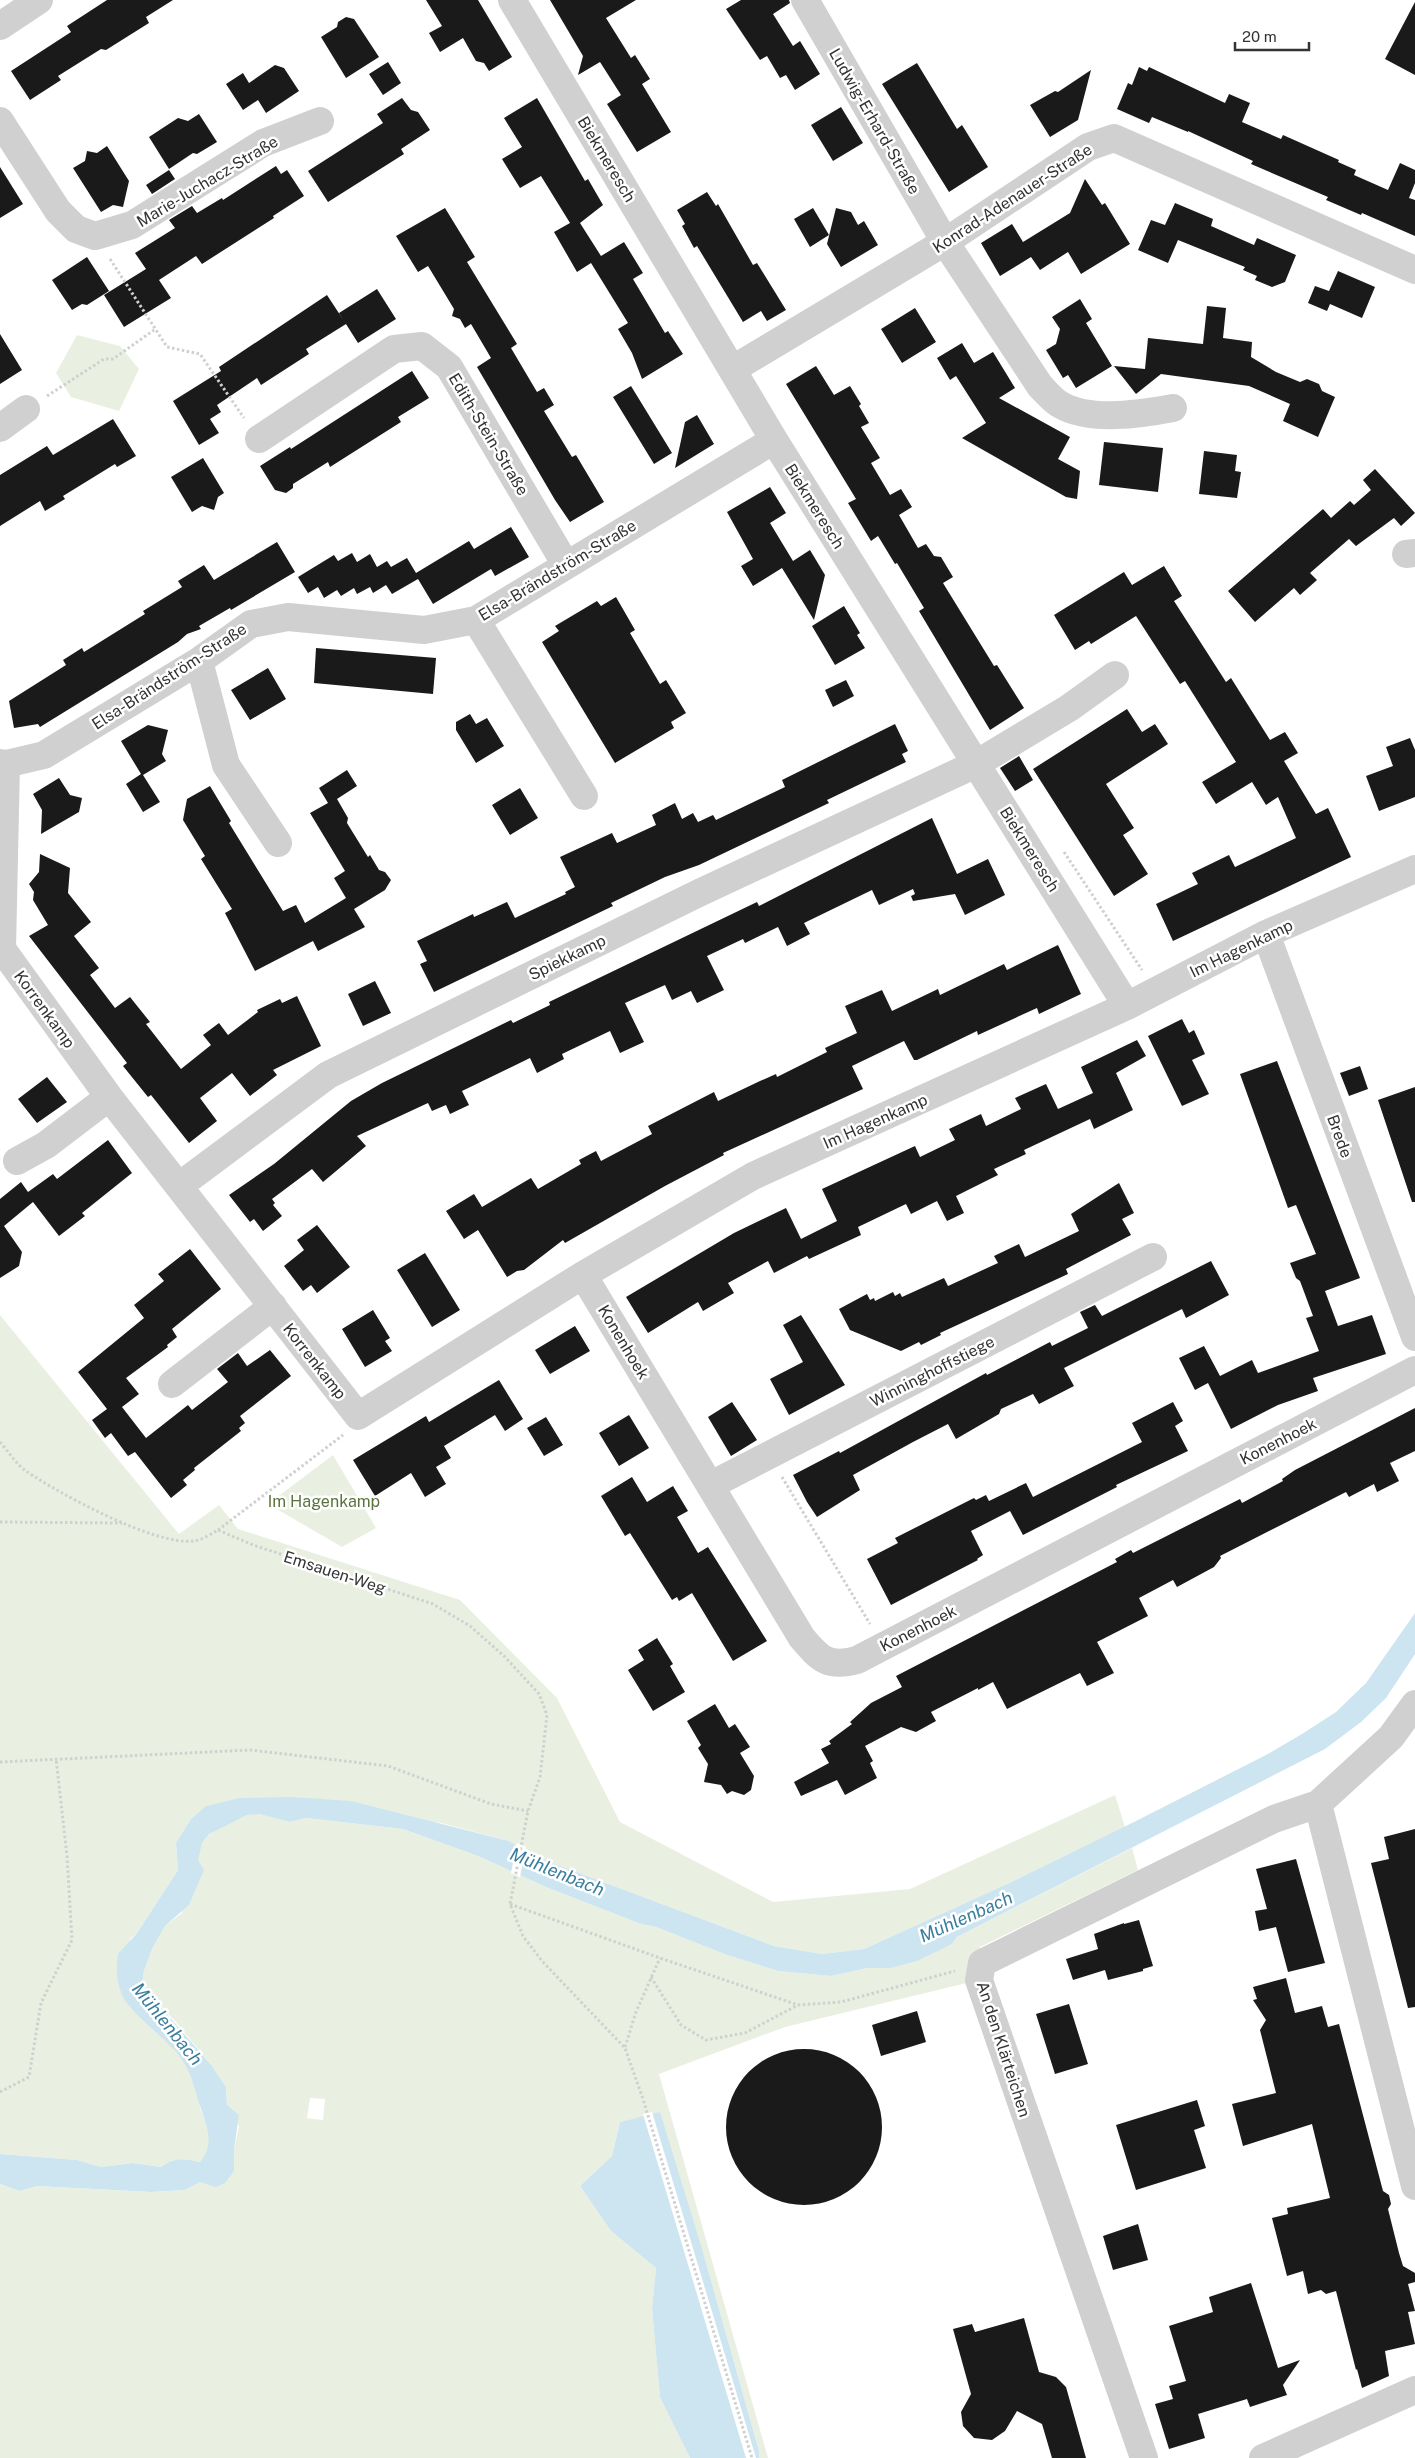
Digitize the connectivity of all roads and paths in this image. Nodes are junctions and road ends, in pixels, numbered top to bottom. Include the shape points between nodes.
1 (39, 0) edge
2 (512, 0) edge
3 (805, 0) edge
4 (0, 26) edge
5 (0, 121) edge
6 (320, 121) dead end
7 (95, 236) junction
8 (945, 242) junction
9 (1415, 270) edge
10 (154, 330) junction
11 (732, 369) junction
12 (1173, 408) dead end
13 (26, 409) joint
14 (0, 428) edge
15 (259, 439) joint
16 (774, 440) junction
17 (566, 565) junction
18 (476, 620) junction
19 (199, 661) junction
20 (1114, 675) dead end
21 (3, 763) edge
22 (976, 764) junction
23 (584, 796) dead end
24 (278, 843) dead end
25 (1415, 869) edge
26 (1266, 934) junction
27 (1127, 1006) junction
28 (109, 1097) junction
29 (17, 1161) dead end
30 (179, 1186) junction
31 (1153, 1257) dead end
32 (583, 1275) junction
33 (273, 1306) junction
34 (1415, 1337) edge
35 (1415, 1370) edge
36 (172, 1384) dead end
37 (358, 1416) junction
38 (0, 1442) edge
39 (769, 1455) junction
40 (711, 1485) junction
41 (0, 1522) edge
42 (125, 1523) junction
43 (218, 1530) junction
44 (883, 1646) junction
45 (1415, 1704) edge
46 (56, 1758) junction
47 (0, 1762) edge
48 (1318, 1804) junction
49 (528, 1811) junction
50 (510, 1904) junction
51 (660, 1958) junction
52 (982, 1963) junction
53 (651, 1977) junction
54 (798, 2005) junction
55 (625, 2048) junction
56 (0, 2092) edge
57 (1415, 2186) edge
58 (1415, 2390) edge
59 (752, 2458) edge
60 (1144, 2458) edge
61 (1263, 2458) edge

1 - 4 street
2 - 11 street, Biekmeresch
3 - 8 street, Ludwig-Erhard-Straße
5 - 7 street via 58,211 76,229
6 - 7 street, Marie-Juchacz-Straße via 263,143 132,225
7 - 10 path
8 - 9 street, Konrad-Adenauer-Straße via 1088,147 1114,138
8 - 11 street, Konrad-Adenauer-Straße
8 - 12 street, Ludwig-Erhard-Straße via 1040,386 1060,405 1080,412 1130,416
10 - 13 path via 113,359 104,359
10 - 15 path via 167,347 200,354
11 - 16 street, Biekmeresch
13 - 14 street
15 - 17 street, Edith-Stein-Straße via 394,349 422,346 449,367
16 - 17 street, Elsa-Brändström-Straße
16 - 22 street, Biekmeresch
17 - 18 street, Elsa-Brändström-Straße
18 - 19 street, Elsa-Brändström-Straße via 424,630 288,617 251,624
18 - 23 street
19 - 21 street, Elsa-Brändström-Straße via 44,755
19 - 24 street via 226,765
20 - 22 street, Spiekkamp via 1069,708
21 - 28 street, Korrenkamp via 2,949
22 - 27 street, Biekmeresch
22 - 30 street, Spiekkamp via 683,900 328,1075
25 - 26 street, Im Hagenkamp
26 - 27 street, Im Hagenkamp
26 - 34 street, Brede
27 - 32 street, Im Hagenkamp via 753,1176
28 - 29 street via 46,1145
28 - 30 street, Korrenkamp
30 - 33 street, Korrenkamp
31 - 39 street, Winninghoffstiege
32 - 37 street, Im Hagenkamp
32 - 40 street, Konenhoek
33 - 36 street, Korrenkamp
33 - 37 street, Korrenkamp
35 - 44 street, Konenhoek
37 - 43 path via 341,1437
38 - 42 path via 24,1470 68,1496
39 - 40 street, Winninghoffstiege
39 - 44 path
40 - 44 street, Konenhoek via 802,1638 819,1658 840,1665
41 - 42 path
42 - 43 path via 173,1540 195,1541
43 - 49 path, Emsauen-Weg via 253,1545 433,1604 470,1626 505,1657 539,1694 547,1715 540,1776
45 - 48 street, An den Klärteichen via 1391,1737
46 - 47 path
46 - 49 path via 250,1750 388,1766 491,1804
46 - 56 path via 72,1940 41,2003 29,2077
48 - 52 street, An den Klärteichen via 1274,1819
48 - 57 street
49 - 50 path, Emsauen-Weg
50 - 51 path
50 - 55 path via 523,1936 542,1961
51 - 53 path
51 - 54 path
52 - 54 path via 842,2002
52 - 60 street, An den Klärteichen via 978,1980
53 - 54 path via 681,2025 706,2040 745,2033
53 - 55 path
55 - 59 path
58 - 61 street

